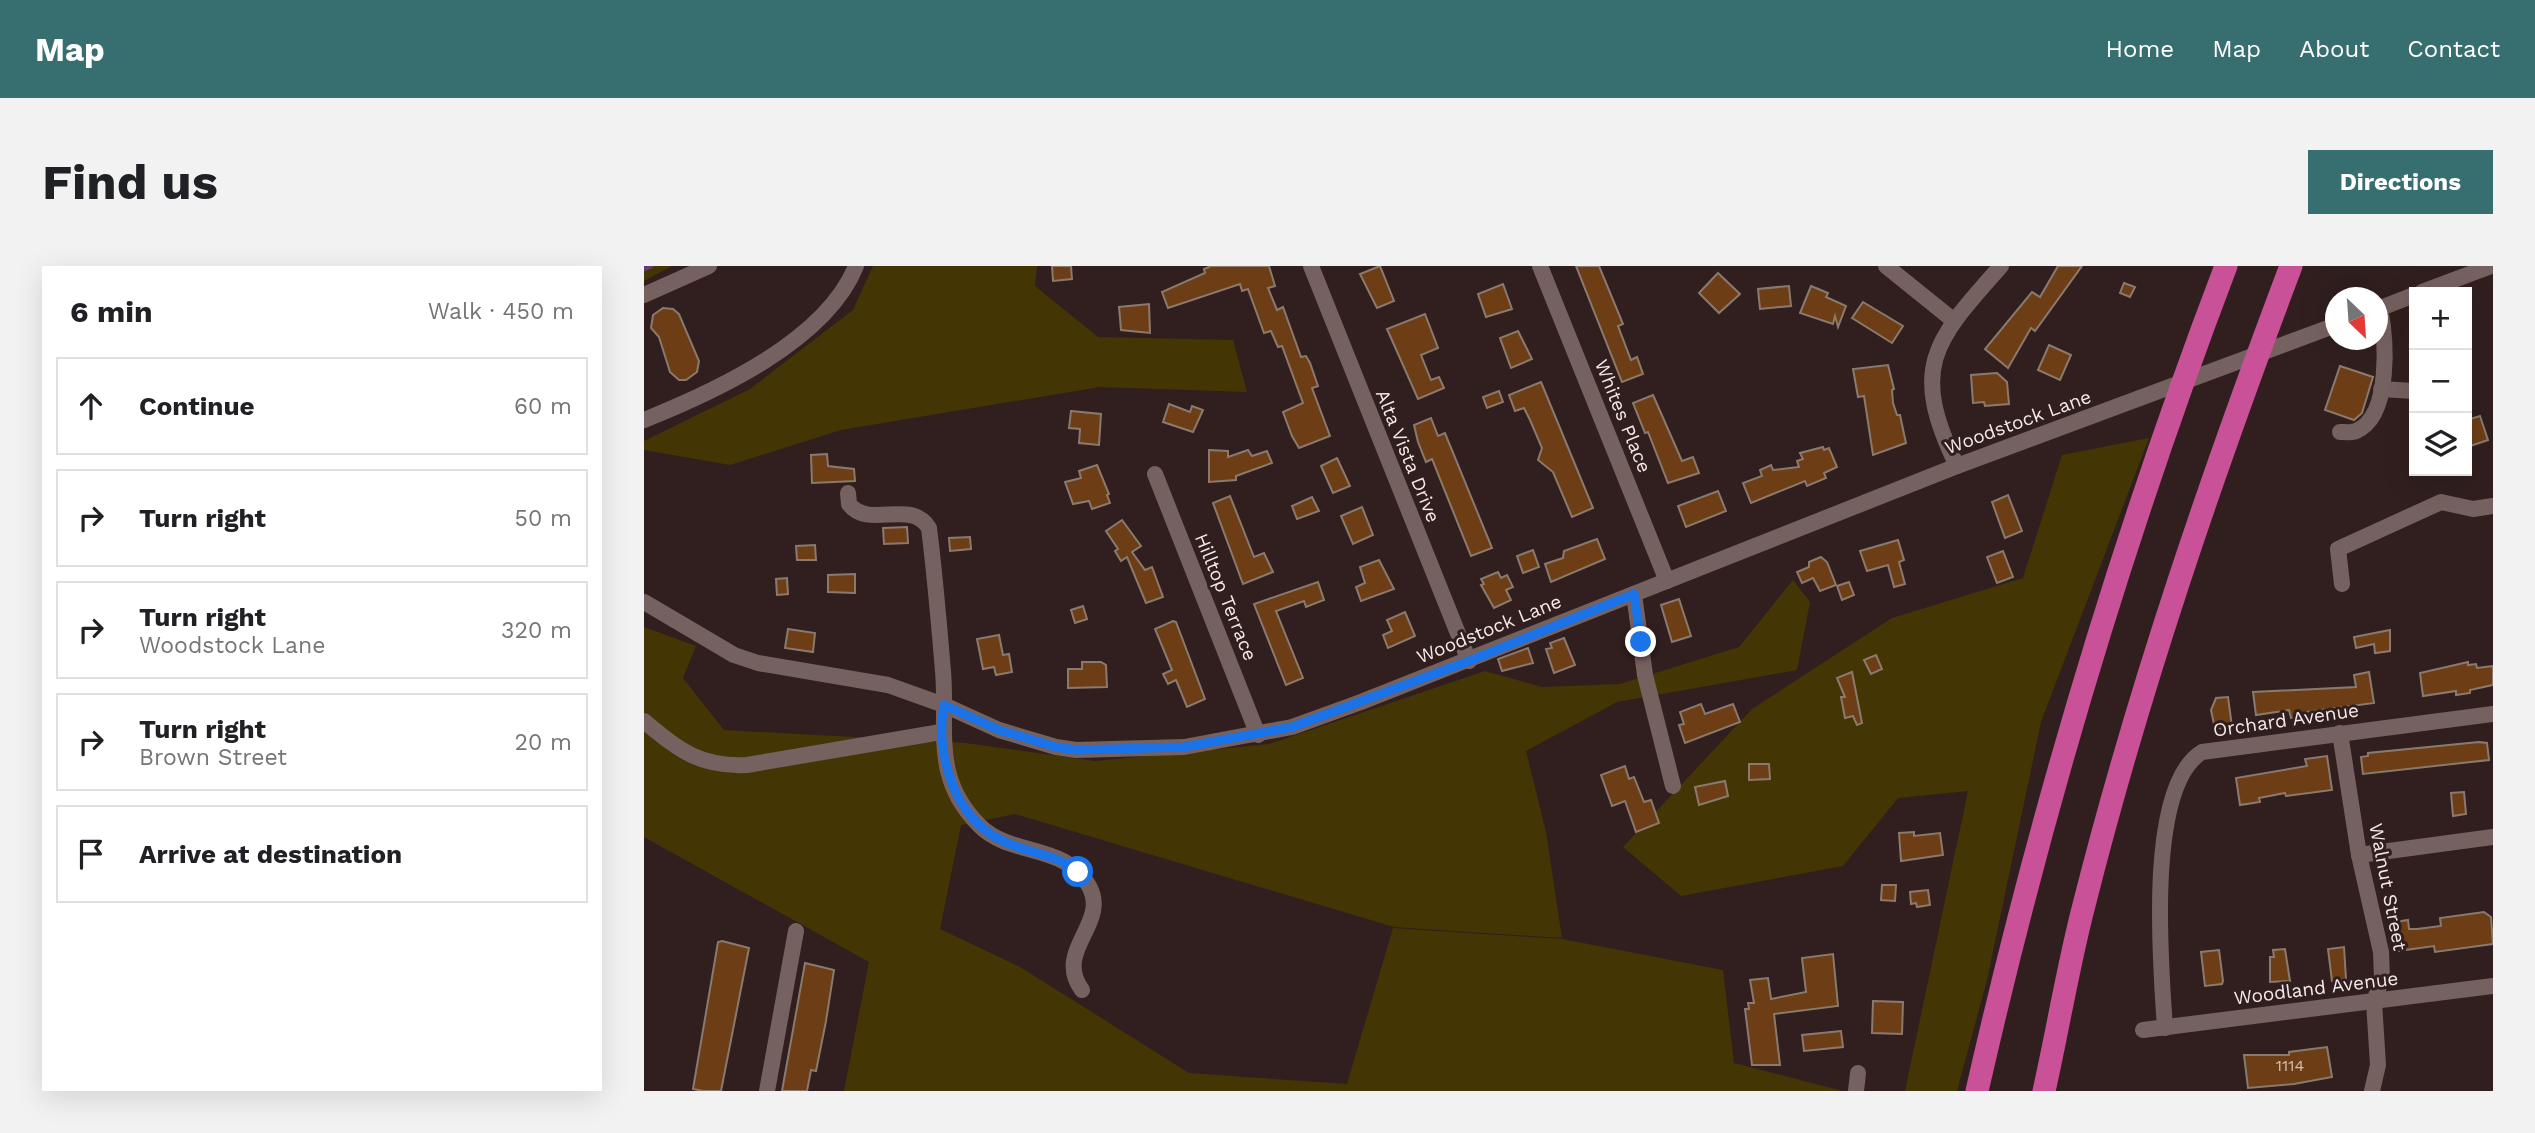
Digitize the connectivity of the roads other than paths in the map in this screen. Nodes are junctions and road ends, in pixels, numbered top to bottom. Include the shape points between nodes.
1 (709, 266) edge
2 (856, 266) edge
3 (1311, 266) edge
4 (1540, 266) edge
5 (1885, 266) edge
6 (2001, 266) edge
7 (2226, 266) edge
8 (2291, 266) edge
9 (2491, 266) edge
10 (2435, 287) edge
11 (644, 295) edge
12 (2409, 297) edge
13 (2388, 305) edge
14 (1953, 320) junction
15 (2325, 329) edge
16 (2386, 350) edge
17 (2381, 390) junction
18 (2409, 390) edge
19 (644, 420) edge
20 (2340, 432) dead end
21 (1957, 466) junction
22 (1154, 474) dead end
23 (848, 493) dead end
24 (2493, 506) edge
25 (1667, 581) junction
26 (2342, 584) dead end
27 (1634, 594) junction
28 (644, 602) edge
29 (1469, 661) junction
30 (944, 705) junction
31 (2493, 714) edge
32 (644, 721) edge
33 (941, 732) junction
34 (2340, 733) junction
35 (1258, 735) junction
36 (1673, 786) dead end
37 (2493, 837) edge
38 (2359, 855) junction
39 (796, 931) dead end
40 (2493, 986) edge
41 (1082, 990) dead end
42 (2374, 1002) junction
43 (2165, 1028) junction
44 (2143, 1030) dead end
45 (1858, 1073) dead end
46 (767, 1091) edge
47 (1856, 1091) edge
48 (1977, 1091) edge
49 (2044, 1091) edge
50 (2372, 1091) edge

1 - 11 street
2 - 19 street via 824,313 794,339 699,397
3 - 29 street, Alta Vista Drive
4 - 25 street, Whites Place
5 - 14 street
6 - 14 street
7 - 48 highway via 2154,461 2076,705 2034,851
8 - 49 highway via 2225,440 2133,731 2084,906
9 - 10 street
12 - 13 street
14 - 21 street via 1942,337 1932,373 1937,417
15 - 21 street, Woodstock Lane
16 - 17 street
17 - 18 street
17 - 20 street via 2371,417 2357,431
21 - 25 street, Woodstock Lane
22 - 35 street, Hilltop Terrace
23 - 30 street via 849,504 862,514 911,514 925,520 929,528
24 - 26 street via 2473,509 2441,502 2338,549
25 - 27 street, Woodstock Lane
27 - 29 street, Woodstock Lane
27 - 36 street via 1645,675
28 - 30 street, Woodstock Lane via 717,646 758,663 888,685
29 - 35 street, Woodstock Lane via 1292,727
30 - 33 street
30 - 35 street, Woodstock Lane via 1031,741 1076,750 1184,747
31 - 34 street, Orchard Avenue
32 - 33 street via 676,747 720,766
33 - 41 street via 951,780 981,828 1002,841 1066,862 1088,883 1093,894 1092,916 1073,961
34 - 38 street, Walnut Street
34 - 43 street, Orchard Avenue via 2202,752 2187,765 2171,807 2162,855
37 - 38 street
38 - 42 street, Walnut Street via 2381,952 2382,978
39 - 46 street
40 - 42 street, Woodland Avenue
42 - 43 street, Woodland Avenue
42 - 50 street, Walnut Street via 2378,1065
43 - 44 street, Woodland Avenue
45 - 47 street

